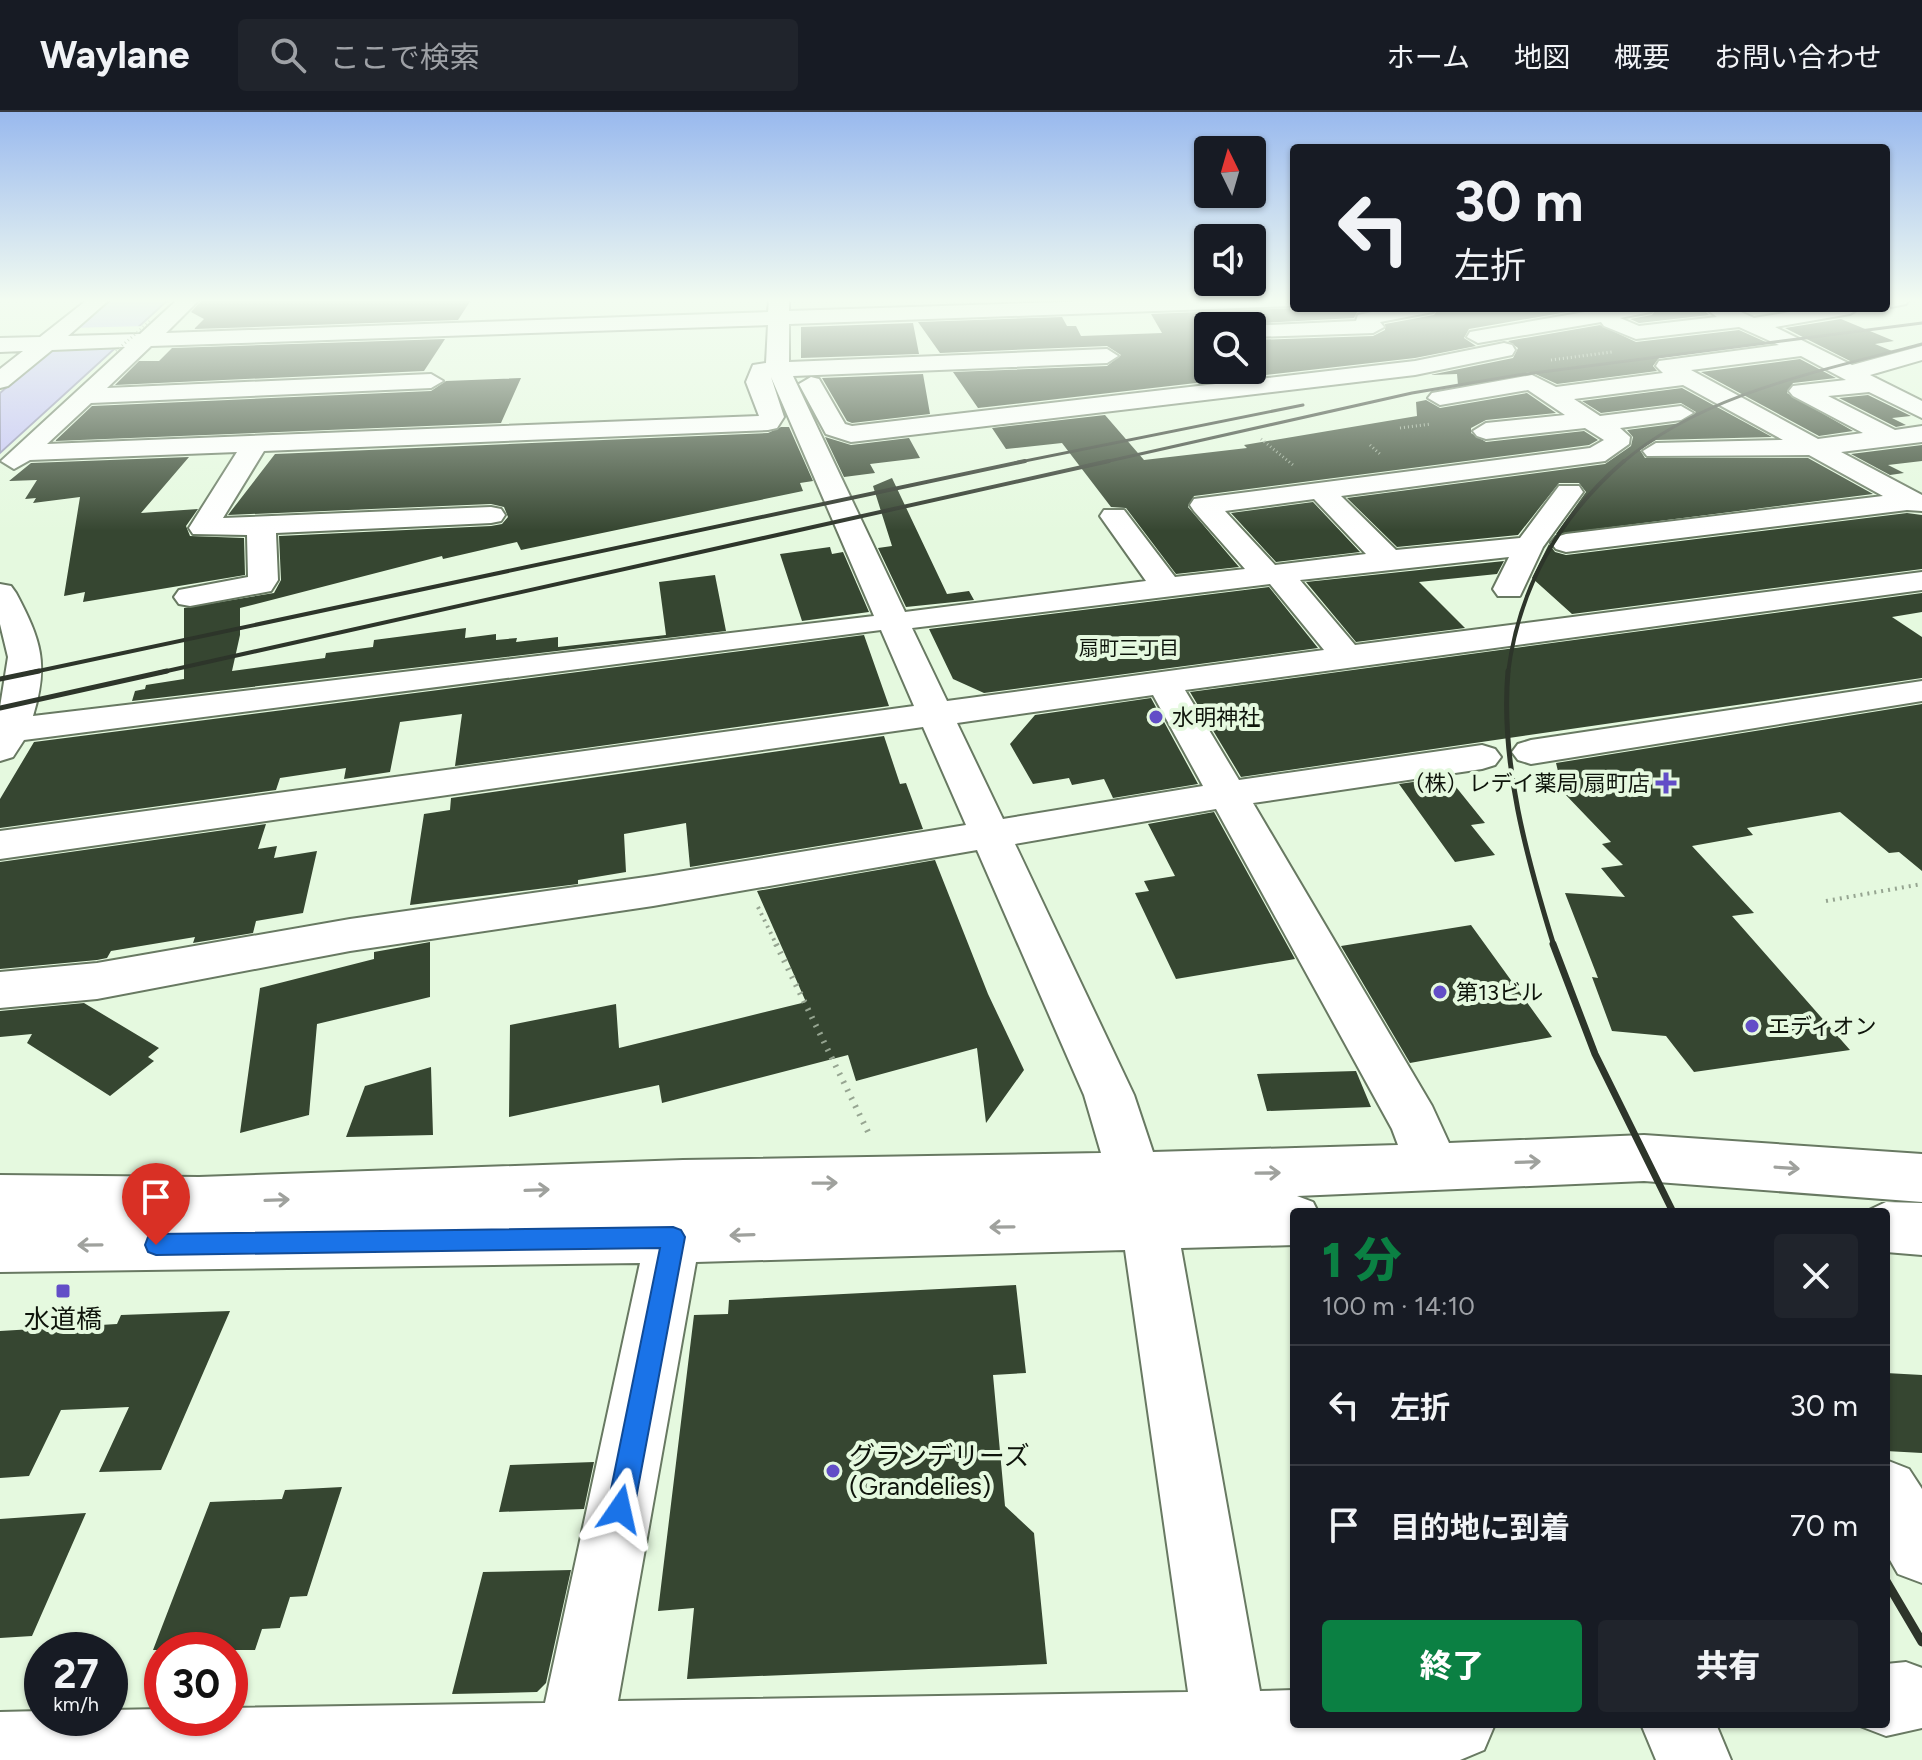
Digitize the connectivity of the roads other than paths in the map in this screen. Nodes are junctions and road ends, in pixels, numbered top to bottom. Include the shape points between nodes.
1 (101, 377) edge
2 (433, 377) edge
3 (759, 377) edge
4 (795, 377) edge
5 (797, 377) edge
6 (1118, 377) edge
7 (1344, 377) edge
8 (1688, 377) joint
9 (1857, 377) edge
10 (1266, 378) edge
11 (431, 381) junction
12 (1873, 385) junction
13 (1272, 386) junction
14 (1551, 395) junction
15 (83, 396) junction
16 (1132, 403) junction
17 (1922, 411) edge
18 (1681, 413) dead end
19 (1593, 422) junction
20 (1486, 431) junction
21 (1922, 434) edge
22 (398, 438) junction
23 (1891, 438) junction
24 (255, 444) junction
25 (1815, 447) junction
26 (1656, 451) dead end
27 (22, 453) junction
28 (1922, 454) edge
29 (1530, 463) junction
30 (0, 474) edge
31 (1320, 490) junction
32 (1569, 492) dead end
33 (1916, 504) edge
34 (491, 515) dead end
35 (1114, 516) dead end
36 (261, 525) junction
37 (1566, 543) dead end
38 (1529, 546) junction
39 (1389, 560) junction
40 (1273, 575) junction
41 (1922, 581) edge
42 (1167, 588) junction
43 (1509, 589) dead end
44 (190, 597) dead end
45 (2, 600) edge
46 (915, 619) dead end
47 (869, 624) dead end
48 (1347, 657) junction
49 (1165, 685) junction
50 (1922, 691) edge
51 (935, 716) junction
52 (6, 739) edge
53 (1531, 752) dead end
54 (1482, 757) dead end
55 (1225, 795) junction
56 (990, 832) junction
57 (0, 845) edge
58 (0, 990) edge
59 (1433, 1165) junction
60 (1922, 1178) edge
61 (0, 1200) edge
62 (1142, 1200) junction
63 (1285, 1220) edge
64 (1890, 1227) edge
65 (1922, 1229) edge
66 (673, 1237) junction
67 (0, 1246) edge
68 (1890, 1498) edge
69 (1922, 1550) edge
70 (1290, 1727) edge
71 (1230, 1728) junction
72 (1680, 1728) edge
73 (0, 1749) edge
74 (572, 1749) edge
75 (1694, 1760) edge

1 - 15 street
2 - 11 street
3 - 22 street via 772,417 768,423
4 - 51 street
5 - 16 street via 841,433
6 - 16 street
7 - 13 street
8 - 14 street
8 - 25 street
9 - 12 street
10 - 13 street
11 - 15 street
11 - 22 street
12 - 17 street
12 - 23 street via 1801,391
13 - 16 street
14 - 19 street
14 - 20 street via 1532,382 1440,398
15 - 27 street
18 - 19 street
19 - 20 street
19 - 29 street via 1617,437 1616,444 1596,455
20 - 29 street
21 - 23 street
22 - 24 street
23 - 25 street
23 - 28 street
24 - 27 street
24 - 36 street via 203,528
25 - 26 street
25 - 33 street
27 - 30 street
29 - 31 street
31 - 39 street
31 - 40 street via 1204,505
32 - 38 street
33 - 37 street
34 - 36 street
35 - 42 street
36 - 44 street via 260,584
38 - 39 street
38 - 43 street
39 - 40 street
40 - 42 street
40 - 48 street
41 - 48 street
42 - 46 street
45 - 52 street via 24,644
47 - 52 street
48 - 49 street
49 - 51 street
49 - 55 street
50 - 53 street
51 - 56 street
51 - 57 street
54 - 55 street
55 - 56 street
55 - 59 street via 1414,1121
56 - 58 street via 97,981
56 - 62 street via 1109,1095
59 -> 60 street via 1644,1158
62 -> 59 street
61 -> 62 street via 199,1202 683,1184
62 - 63 street
62 -> 66 street via 1061,1226
62 - 71 street
64 - 65 street
66 -> 67 street
66 - 74 street
68 - 69 street
70 - 71 street
71 - 74 street
72 - 75 street
73 - 74 street

